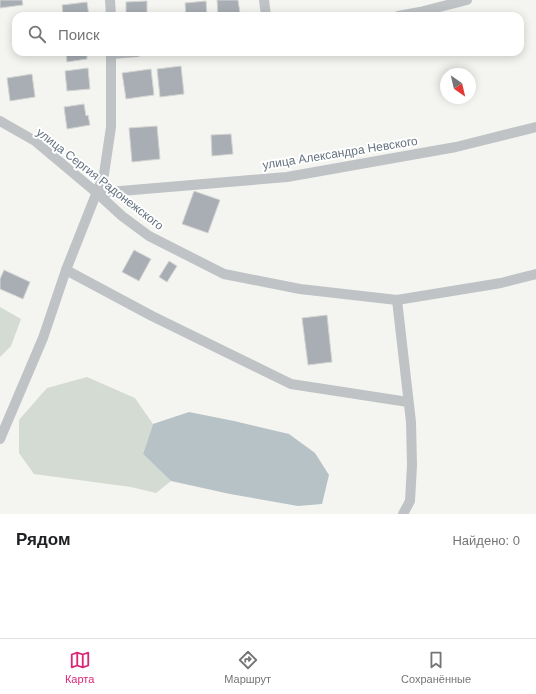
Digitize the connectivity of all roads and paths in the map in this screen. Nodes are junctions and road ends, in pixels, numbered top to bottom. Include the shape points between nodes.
1 (110, 0) edge
2 (264, 0) edge
3 (467, 0) edge
4 (111, 12) edge
5 (266, 12) edge
6 (420, 12) edge
7 (112, 56) edge
8 (0, 121) edge
9 (536, 127) edge
10 (98, 193) junction
11 (66, 270) junction
12 (536, 274) edge
13 (397, 300) junction
14 (408, 402) junction
15 (0, 439) edge
16 (403, 514) edge

1 - 4 street
2 - 5 street
3 - 6 street
7 - 10 street via 110,127 104,174
8 - 10 street, улица Сергия Радонежского via 35,141
9 - 10 street, улица Александра Невского via 456,147 287,177
10 - 11 street
10 - 13 street, улица Сергия Радонежского via 122,216 149,236 224,274 300,289
11 - 14 street via 152,316 291,384
11 - 15 street via 42,338
12 - 13 street, улица Сергия Радонежского via 501,283
13 - 14 street
14 - 16 street via 412,465 410,501

